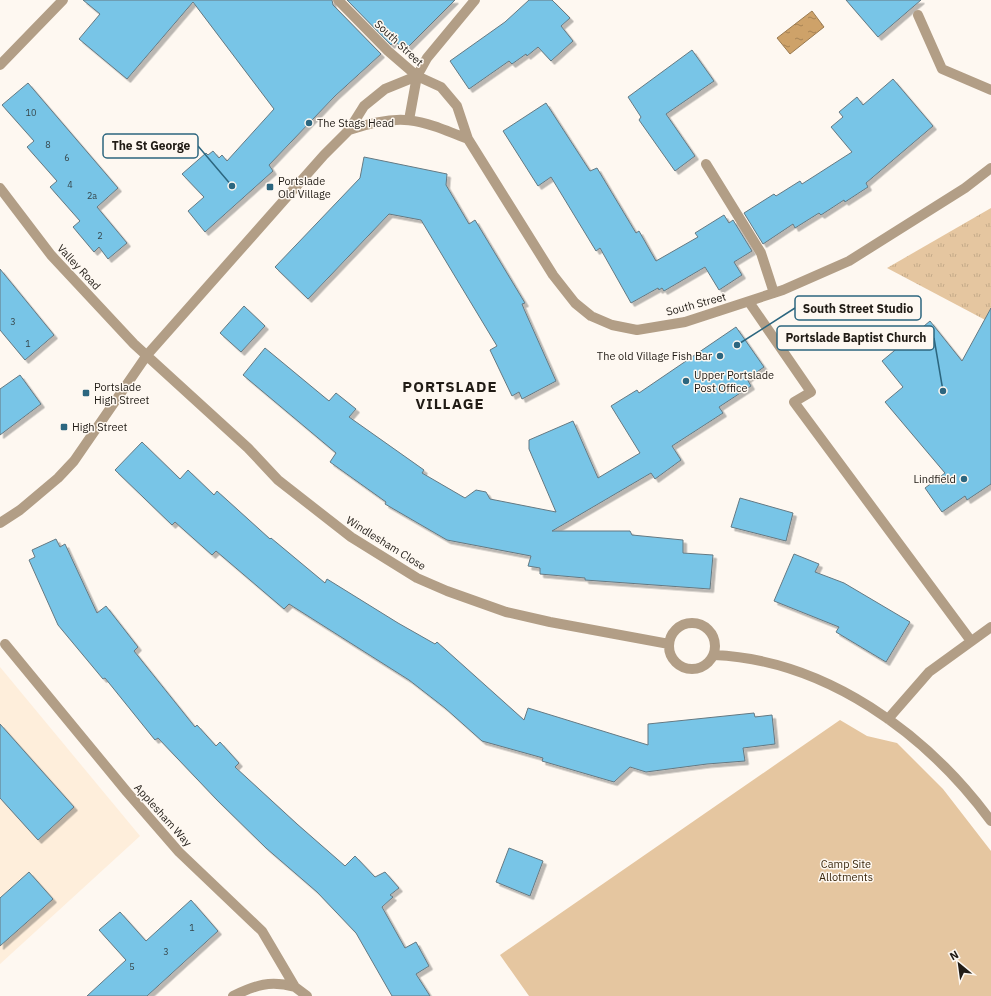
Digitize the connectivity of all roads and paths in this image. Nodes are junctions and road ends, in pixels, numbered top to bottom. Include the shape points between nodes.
1 (64, 0) edge
2 (338, 0) edge
3 (474, 0) edge
4 (918, 15) dead end
5 (0, 66) edge
6 (417, 76) junction
7 (991, 90) edge
8 (409, 120) junction
9 (349, 130) junction
10 (468, 139) junction
11 (706, 164) dead end
12 (991, 168) edge
13 (0, 188) edge
14 (774, 292) junction
15 (749, 302) junction
16 (147, 355) junction
17 (0, 523) edge
18 (991, 627) edge
19 (971, 641) junction
20 (5, 644) dead end
21 (669, 644) junction
22 (714, 655) junction
23 (888, 719) junction
24 (991, 821) edge
25 (296, 987) junction
26 (233, 996) edge
27 (307, 996) edge

1 - 5 street
2 - 6 street, South Street via 388,51
3 - 6 street via 427,58
4 - 7 street via 942,69
6 - 8 street
6 - 9 street via 385,89 364,106
6 - 10 street, South Street via 441,87 457,106
8 - 9 street via 371,122
8 - 10 street via 428,123
9 - 16 street
10 - 15 street, South Street via 553,275 575,303 591,316 612,325 637,330 684,322
11 - 14 street via 762,253
12 - 14 street, South Street via 965,188 849,261
13 - 16 street, Valley Road via 51,255
14 - 15 street, South Street
15 - 19 street via 811,392 794,402
16 - 17 street via 74,461 20,510
16 - 21 street, Windlesham Close via 248,448 278,480 351,537 417,578 506,612
18 - 19 street
19 - 23 street via 929,672
20 - 25 street, Applesham Way via 179,852 262,931
21 - 22 street via 672,658 677,664 690,669 705,666
21 - 22 street via 674,630 694,622 712,633 716,647
22 - 23 street via 738,656 769,662 845,692
23 - 24 street via 940,762
25 - 26 street via 274,982
25 - 27 street, Applesham Way

